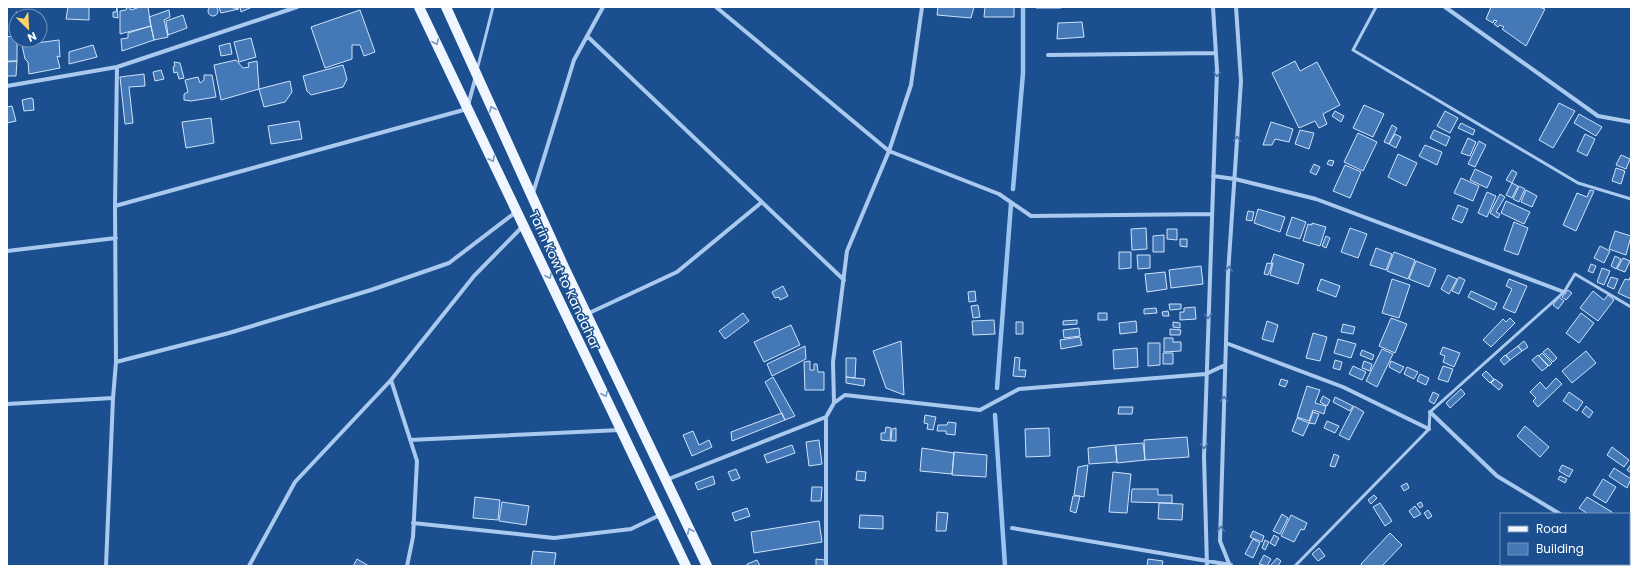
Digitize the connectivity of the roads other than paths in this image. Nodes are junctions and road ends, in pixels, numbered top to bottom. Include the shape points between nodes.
1 (297, 7) edge
2 (419, 7) edge
3 (446, 7) edge
4 (493, 7) edge
5 (603, 7) edge
6 (716, 7) edge
7 (922, 7) edge
8 (1212, 7) edge
9 (1236, 7) edge
10 (1376, 7) edge
11 (1445, 7) edge
12 (587, 36) junction
13 (1216, 53) junction
14 (1048, 55) dead end
15 (118, 67) junction
16 (476, 74) junction
17 (7, 86) edge
18 (467, 109) junction
19 (1631, 122) edge
20 (889, 151) junction
21 (1213, 176) junction
22 (1234, 178) junction
23 (532, 196) junction
24 (1631, 199) edge
25 (762, 202) junction
26 (115, 206) junction
27 (518, 211) junction
28 (1211, 214) junction
29 (524, 224) junction
30 (116, 238) junction
31 (7, 251) edge
32 (844, 280) junction
33 (1564, 292) junction
34 (1631, 307) edge
35 (587, 314) junction
36 (1226, 342) junction
37 (116, 362) junction
38 (1226, 366) junction
39 (1206, 374) junction
40 (390, 380) junction
41 (113, 398) junction
42 (834, 403) junction
43 (7, 404) edge
44 (1430, 412) junction
45 (826, 417) junction
46 (1429, 429) junction
47 (622, 430) junction
48 (410, 440) junction
49 (666, 480) junction
50 (1558, 513) edge
51 (661, 514) junction
52 (413, 523) junction
53 (1012, 528) dead end
54 (1207, 560) junction
55 (1231, 565) edge
56 (106, 566) edge
57 (250, 566) edge
58 (407, 566) edge
59 (686, 566) edge
60 (707, 566) edge
61 (826, 566) edge
62 (1207, 566) edge
63 (1295, 566) edge

1 - 15 street
2 -> 18 main road, Tarin Kowt to Kandahar
3 - 16 main road, Tarin Kowt to Kandahar
4 - 16 lane
5 - 12 street
6 - 20 street
7 - 20 street via 911,85
8 - 13 street
22 -> 9 street via 1241,81
10 - 24 lane via 1353,50 1578,183
11 - 19 street via 1598,116
12 - 23 street via 574,60
12 - 25 street
13 - 14 street
13 -> 21 street
15 - 17 street
15 - 26 street
16 - 18 street
23 -> 16 main road, Tarin Kowt to Kandahar
18 - 26 street
18 -> 27 main road, Tarin Kowt to Kandahar
20 - 28 street via 999,194 1031,216
20 - 32 street via 847,251
21 - 22 street
21 - 28 street
22 - 33 street via 1316,199
36 -> 22 street
23 - 35 main road, Tarin Kowt to Kandahar
25 - 32 street
25 - 35 street via 677,272
26 - 30 street
27 - 29 main road, Tarin Kowt to Kandahar
27 - 37 street via 448,263 371,290 229,333
28 -> 39 street
29 - 40 street via 474,276
29 -> 47 main road, Tarin Kowt to Kandahar
30 - 31 street
30 - 37 street
32 - 42 street via 833,362
33 - 34 lane via 1575,274
33 - 44 lane
35 - 49 main road, Tarin Kowt to Kandahar
36 - 38 street
36 - 46 street via 1343,386
37 - 41 street
38 - 39 street
55 -> 38 street via 1220,541
39 - 42 street via 1019,389 980,410 845,395
39 -> 54 street via 1204,457
40 - 48 street
40 - 57 street via 296,482
41 - 43 street
41 - 56 street
42 - 45 street
44 - 46 lane
44 - 50 street via 1497,476
45 - 49 street
45 - 61 street
46 - 63 lane
47 - 48 street
47 - 51 main road, Tarin Kowt to Kandahar
48 - 52 street via 417,461
60 -> 49 main road, Tarin Kowt to Kandahar
51 - 52 street via 631,529 554,538
51 - 59 main road, Tarin Kowt to Kandahar
52 - 58 street
53 - 54 street
54 - 55 street
54 - 62 street

